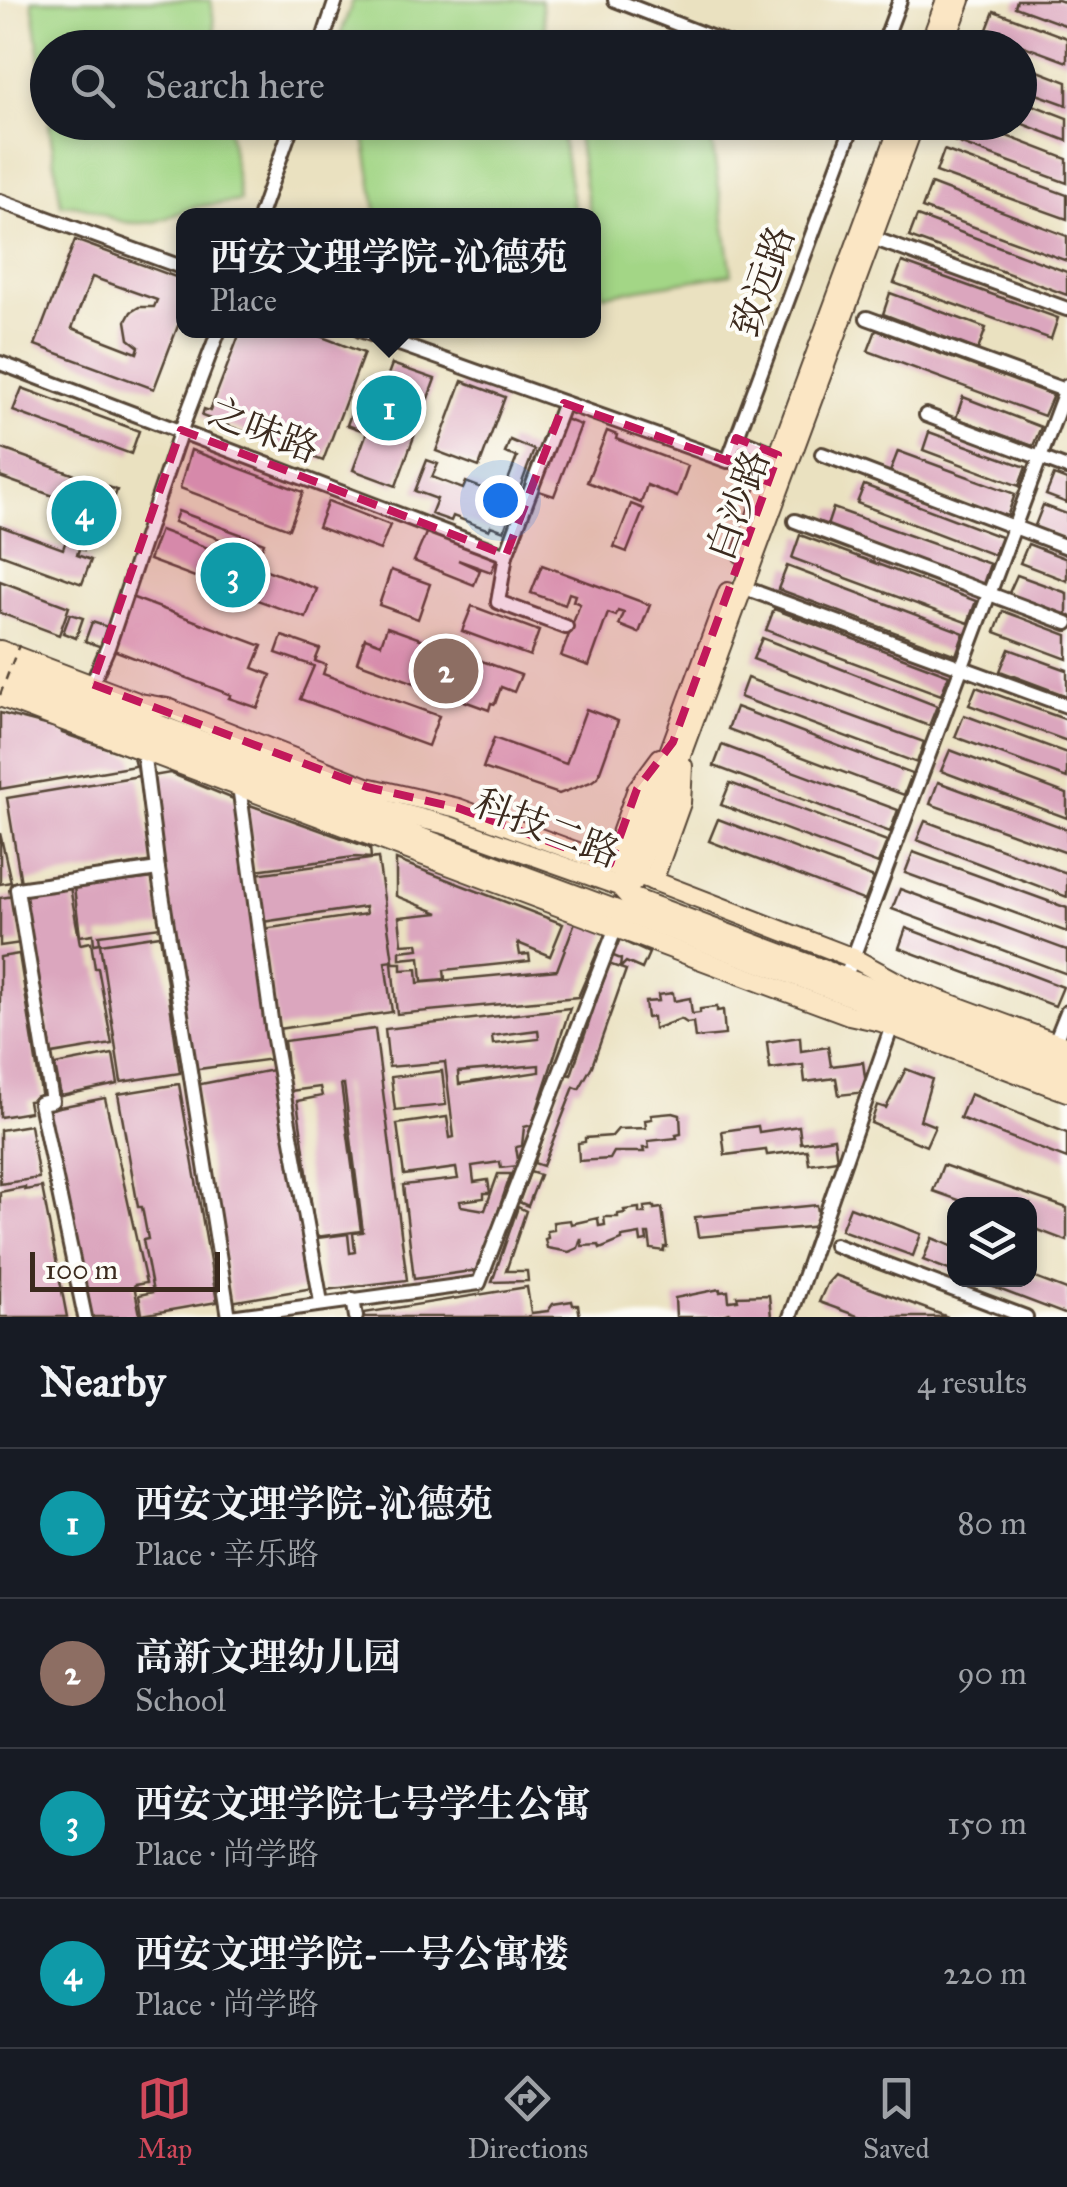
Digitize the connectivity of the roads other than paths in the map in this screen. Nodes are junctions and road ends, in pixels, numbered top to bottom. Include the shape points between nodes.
1 (336, 0) edge
2 (615, 0) edge
3 (900, 0) edge
4 (946, 0) edge
5 (961, 0) edge
6 (326, 30) edge
7 (692, 30) edge
8 (889, 30) edge
9 (935, 30) edge
10 (950, 30) edge
11 (287, 140) edge
12 (847, 140) edge
13 (895, 140) edge
14 (907, 140) edge
15 (0, 201) edge
16 (263, 208) edge
17 (866, 236) junction
18 (176, 265) edge
19 (1067, 308) edge
20 (867, 318) dead end
21 (216, 338) edge
22 (382, 338) edge
23 (0, 363) edge
24 (1066, 389) edge
25 (564, 403) junction
26 (926, 416) dead end
27 (181, 430) junction
28 (736, 438) junction
29 (822, 454) dead end
30 (778, 455) junction
31 (1040, 458) junction
32 (1067, 468) edge
33 (795, 521) dead end
34 (1015, 528) junction
35 (1067, 547) edge
36 (506, 555) junction
37 (742, 587) junction
38 (990, 594) junction
39 (1067, 623) edge
40 (566, 627) dead end
41 (0, 650) edge
42 (0, 665) edge
43 (963, 668) junction
44 (0, 681) edge
45 (92, 684) junction
46 (0, 696) edge
47 (1067, 706) edge
48 (678, 744) junction
49 (143, 750) junction
50 (239, 786) junction
51 (158, 869) junction
52 (625, 891) junction
53 (853, 958) junction
54 (845, 979) junction
55 (1067, 1012) edge
56 (892, 1026) junction
57 (1061, 1044) edge
58 (1067, 1062) edge
59 (1067, 1077) edge
60 (1067, 1092) edge
61 (835, 1245) dead end
62 (353, 1299) junction
63 (321, 1302) junction
64 (84, 1317) edge
65 (230, 1317) edge
66 (356, 1317) edge
67 (790, 1317) edge
68 (1026, 1317) edge

1 - 6 street
2 - 7 street
3 - 8 street
4 - 9 street
5 - 10 street
11 - 16 street
12 - 28 street, 致远路
13 - 17 street, 白沙路
14 - 17 street, 白沙路
15 - 18 street
17 - 19 street
17 - 30 street, 白沙路
17 - 37 street, 白沙路
20 - 24 street
21 - 27 street
22 - 25 street
23 - 27 street, 之味路
24 - 31 street
25 - 28 street, 致远路 via 728,461
25 - 36 street
26 - 31 street
27 - 36 street, 之味路
27 - 45 street
28 - 30 street
29 - 34 street
30 - 48 street, 白沙路
31 - 32 street
31 - 34 street
33 - 38 street
34 - 35 street
34 - 38 street
36 - 40 street via 498,602
37 - 43 street
37 - 48 street, 白沙路
38 - 39 street
38 - 43 street
41 - 45 street
42 - 52 street, 科技二路
43 - 47 street
43 - 53 street
44 - 52 street, 科技二路
45 - 52 street via 367,787 458,808
46 - 49 street
48 - 52 street, 白沙路
48 - 52 street via 638,789
49 - 50 street
49 - 51 street
50 - 52 street
50 - 63 street via 273,1034
51 - 64 street via 17,889 52,1102 40,1102
51 - 65 street
52 - 53 street
52 - 54 street, 科技二路
52 - 56 street via 848,1015
52 - 59 street, 科技二路
52 - 62 street via 478,1283
53 - 54 street
53 - 57 street via 910,989
54 - 58 street, 科技二路
55 - 57 street
56 - 60 street
56 - 67 street
61 - 68 street
62 - 63 street
62 - 66 street
63 - 65 street

